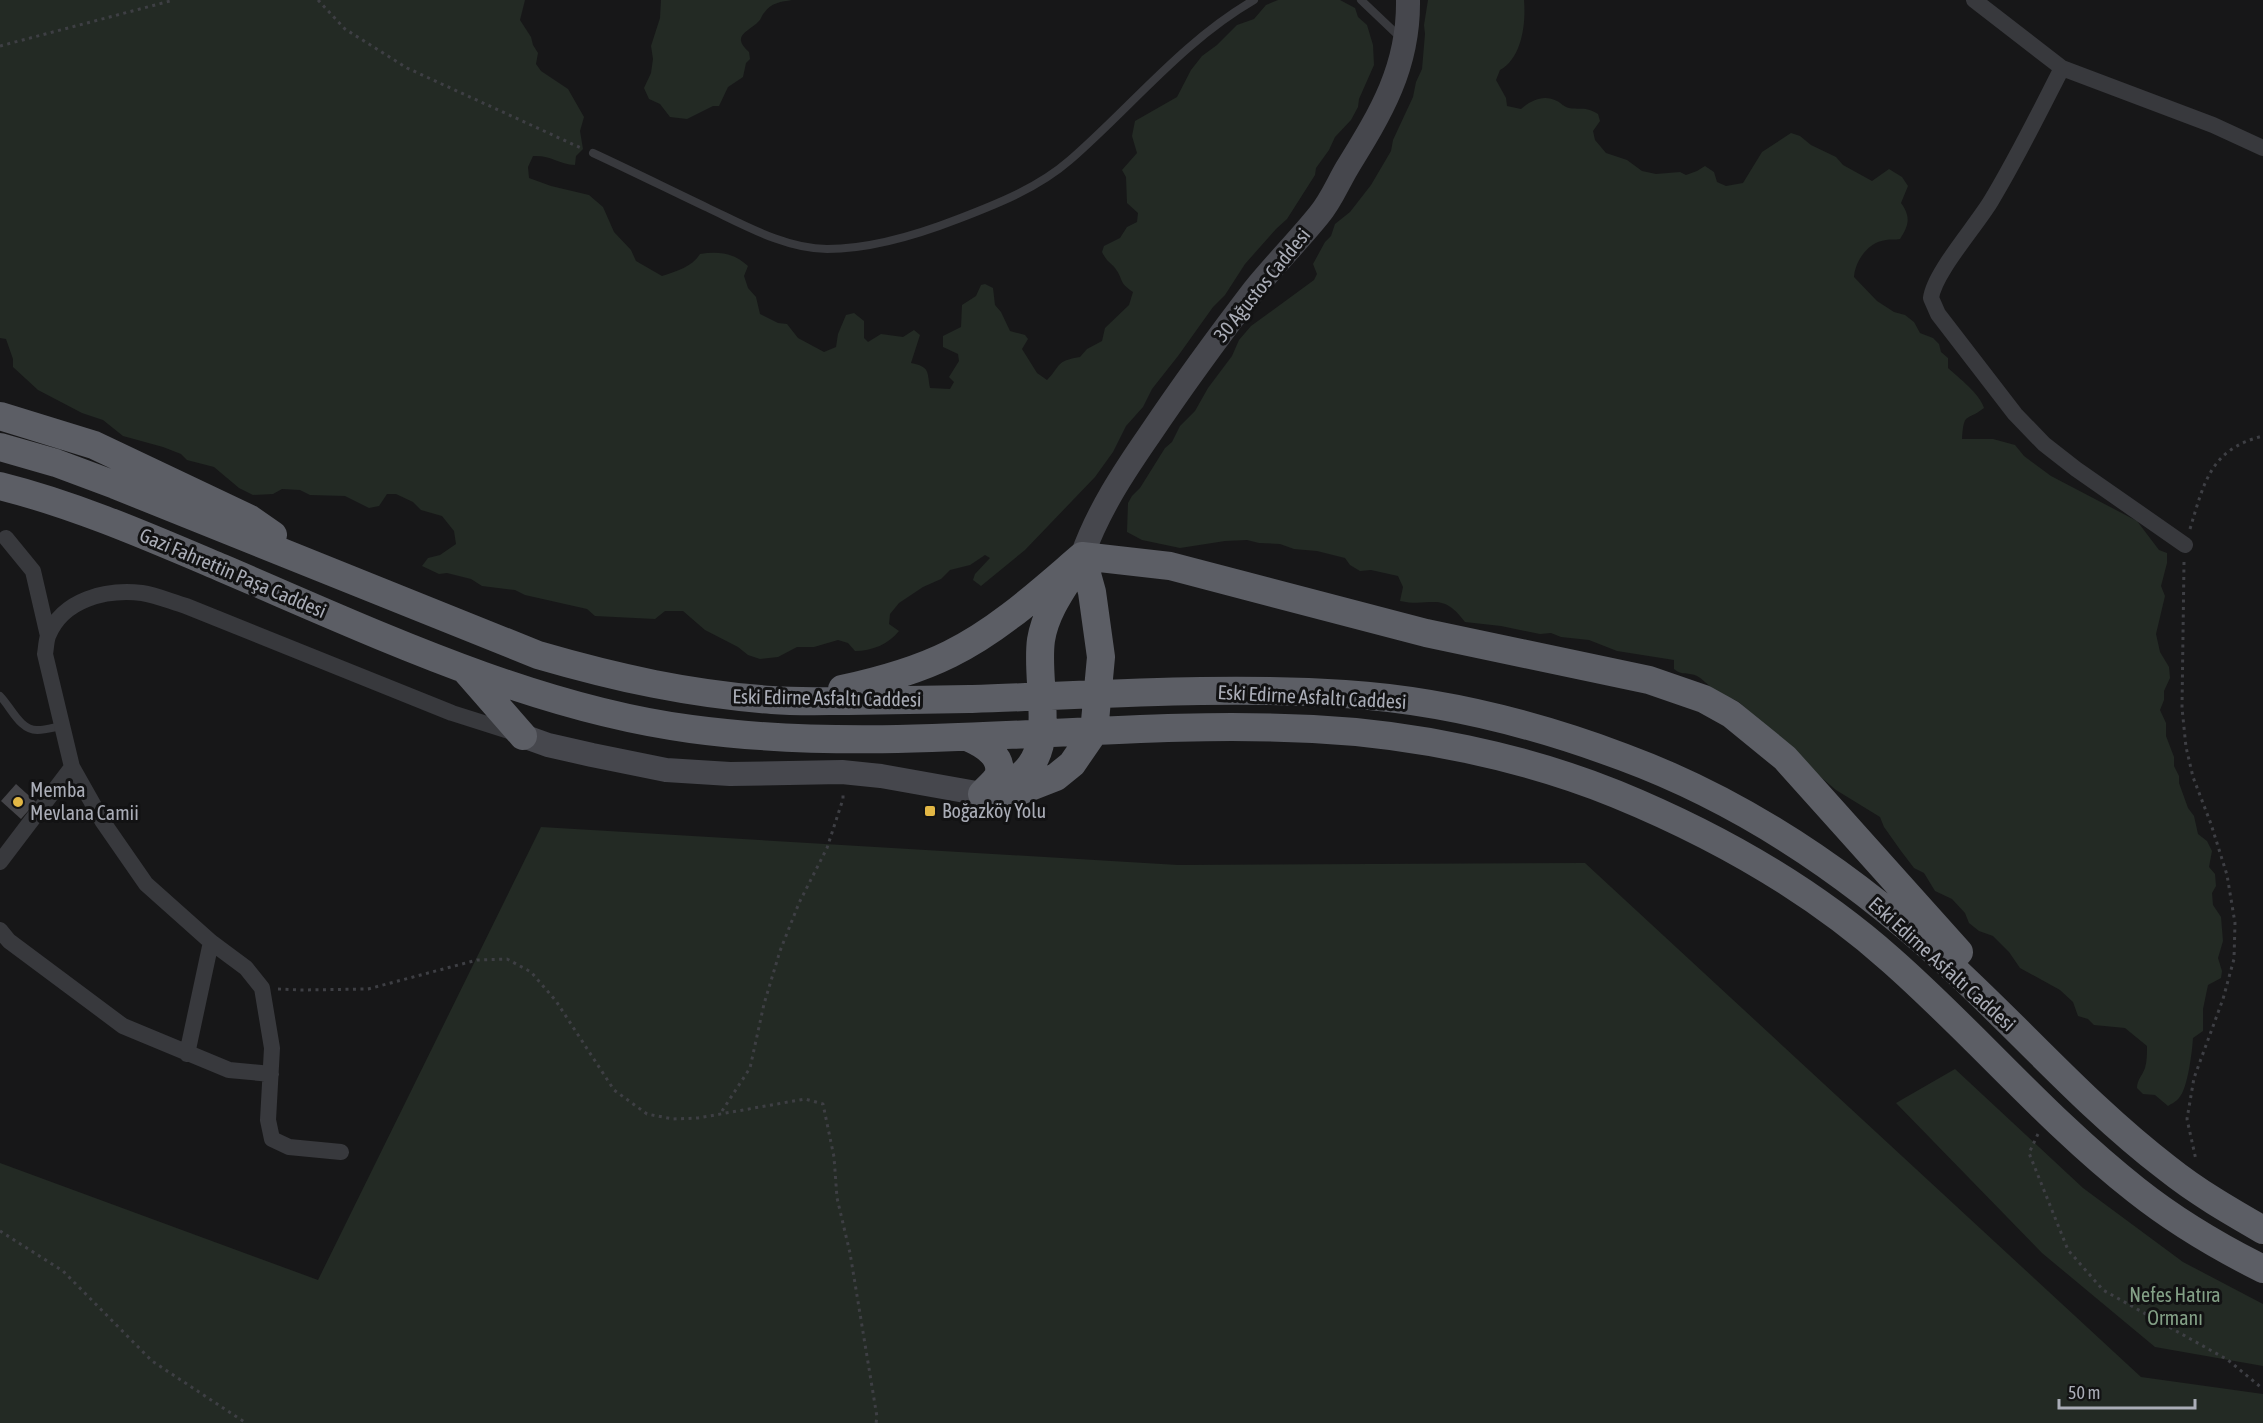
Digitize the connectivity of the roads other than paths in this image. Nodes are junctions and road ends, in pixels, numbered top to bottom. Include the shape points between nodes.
1 (1254, 0) edge
2 (1361, 0) edge
3 (1408, 0) edge
4 (1974, 0) edge
5 (1404, 41) junction
6 (2062, 68) junction
7 (2263, 148) edge
8 (593, 153) road end
9 (0, 416) edge
10 (0, 447) edge
11 (0, 486) edge
12 (6, 538) dead end
13 (2184, 545) road end
14 (1082, 556) junction
15 (321, 569) junction
16 (48, 636) junction
17 (464, 668) junction
18 (1099, 695) junction
19 (0, 696) edge
20 (1043, 697) junction
21 (778, 701) junction
22 (62, 726) junction
23 (1094, 732) junction
24 (1042, 734) junction
25 (524, 736) junction
26 (969, 738) junction
27 (72, 767) junction
28 (982, 794) junction
29 (0, 862) edge
30 (0, 930) edge
31 (211, 942) junction
32 (187, 1054) junction
33 (2049, 1062) junction
34 (271, 1074) junction
35 (341, 1152) dead end
36 (2263, 1230) edge
37 (2263, 1269) edge

1 - 8 lane via 1225,17 1068,161 1036,184 946,223 878,244 825,249 775,240
2 - 5 lane
3 - 5 main road, 30 Ağustos Caddesi
4 - 6 street
5 - 14 main road, 30 Ağustos Caddesi via 1392,89 1372,130 1321,213 1255,289 1177,393 1107,499
6 - 7 street
6 - 13 street via 2013,164 1935,282 1931,298 1938,314 2015,414 2044,444
9 - 15 highway via 94,445 250,519
10 - 15 highway, Gazi Fahrettin Paşa Caddesi via 115,485
11 - 17 highway, Gazi Fahrettin Paşa Caddesi via 76,509
12 - 16 street via 33,571
14 - 18 highway via 1092,592 1101,657
14 - 20 highway via 1045,623 1041,642
14 - 21 highway via 991,630 951,654 879,681
14 - 33 highway via 1170,567 1426,633 1649,680 1704,699 1759,735 1807,780 2001,996
15 - 21 highway, Eski Edirne Asfaltı Caddesi via 538,655 608,676 708,694
16 - 22 street via 45,654
16 - 25 street via 78,602 105,593 143,593 186,606 452,713
17 - 25 highway
17 - 26 highway, Eski Edirne Asfaltı Caddesi via 591,710 686,729 840,740
18 - 20 highway, Eski Edirne Asfaltı Caddesi
18 - 23 highway
18 - 33 highway, Eski Edirne Asfaltı Caddesi via 1295,692 1394,700 1489,717 1571,740 1679,779 1734,807 1826,865 1914,933
19 - 22 lane via 22,724 31,729
20 - 21 highway, Eski Edirne Asfaltı Caddesi
20 - 24 highway
22 - 27 street
23 - 24 highway, Eski Edirne Asfaltı Caddesi
23 - 28 highway via 1072,764 1056,777 1015,793
23 - 37 highway, Eski Edirne Asfaltı Caddesi via 1308,729 1421,741 1539,768 1607,790 1701,831 1826,907 1888,958 2048,1112 2137,1191 2202,1236
24 - 26 highway, Eski Edirne Asfaltı Caddesi
24 - 28 highway via 1028,771 1017,781
25 - 28 main road via 548,745 666,770 730,774 842,772
26 - 28 highway via 984,744 999,765 998,775
27 - 29 street
27 - 31 street via 102,822 146,884
30 - 32 street via 123,1026
31 - 32 street
31 - 34 street via 246,968 262,988 272,1048
32 - 34 street via 228,1070
33 - 36 highway, Eski Edirne Asfaltı Caddesi via 2166,1168
34 - 35 street via 268,1120 272,1139 289,1147

